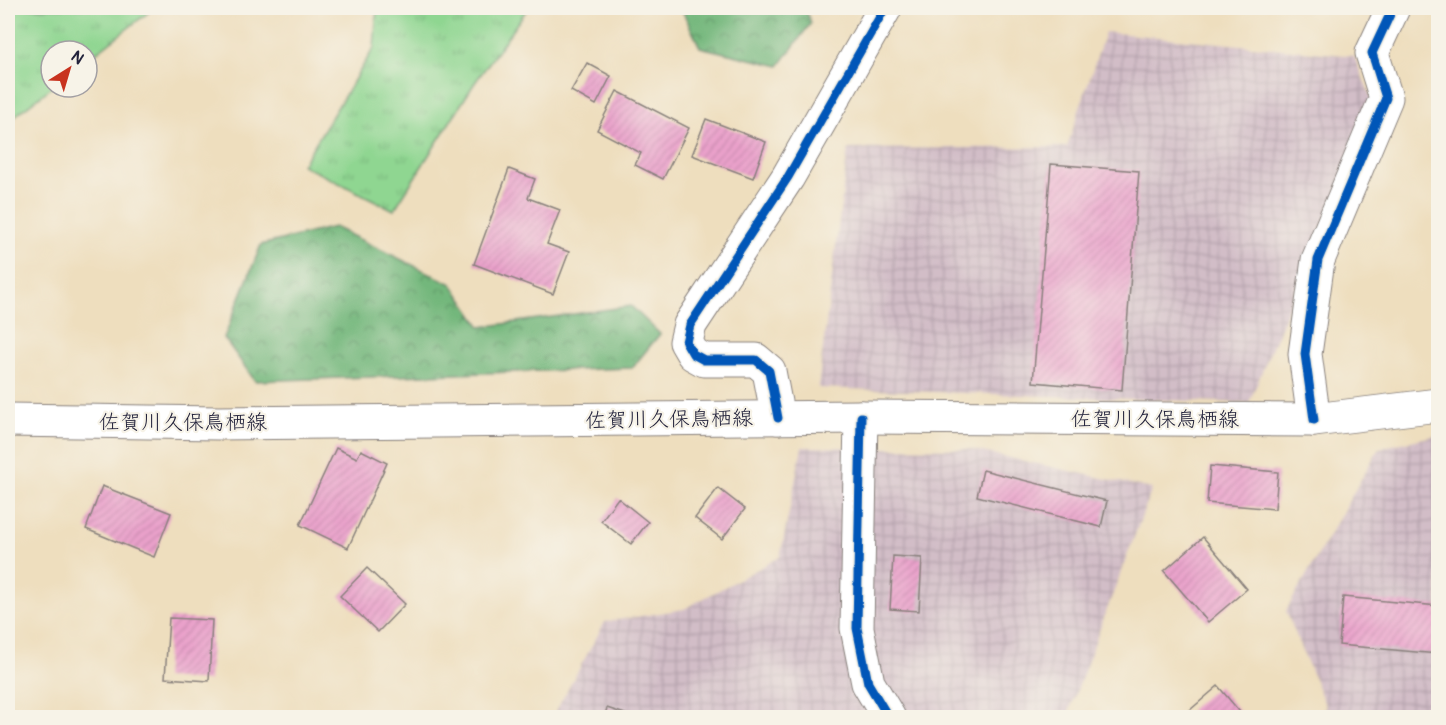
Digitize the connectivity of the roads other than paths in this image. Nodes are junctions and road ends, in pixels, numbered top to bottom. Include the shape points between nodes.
1 (885, 8) edge
2 (1393, 8) edge
3 (1438, 405) edge
4 (861, 417) junction
5 (777, 418) junction
6 (8, 420) edge
7 (1314, 420) junction
8 (889, 717) edge

1 - 5 main road via 788,177 690,325 686,342 693,354 704,360 756,360 769,371
2 - 7 main road via 1372,53 1386,98 1318,260 1305,354
3 - 7 main road, 佐賀川久保鳥栖線
4 - 5 main road, 佐賀川久保鳥栖線
4 - 7 main road, 佐賀川久保鳥栖線
4 - 8 main road via 857,628 868,683
5 - 6 main road, 佐賀川久保鳥栖線 via 219,423

